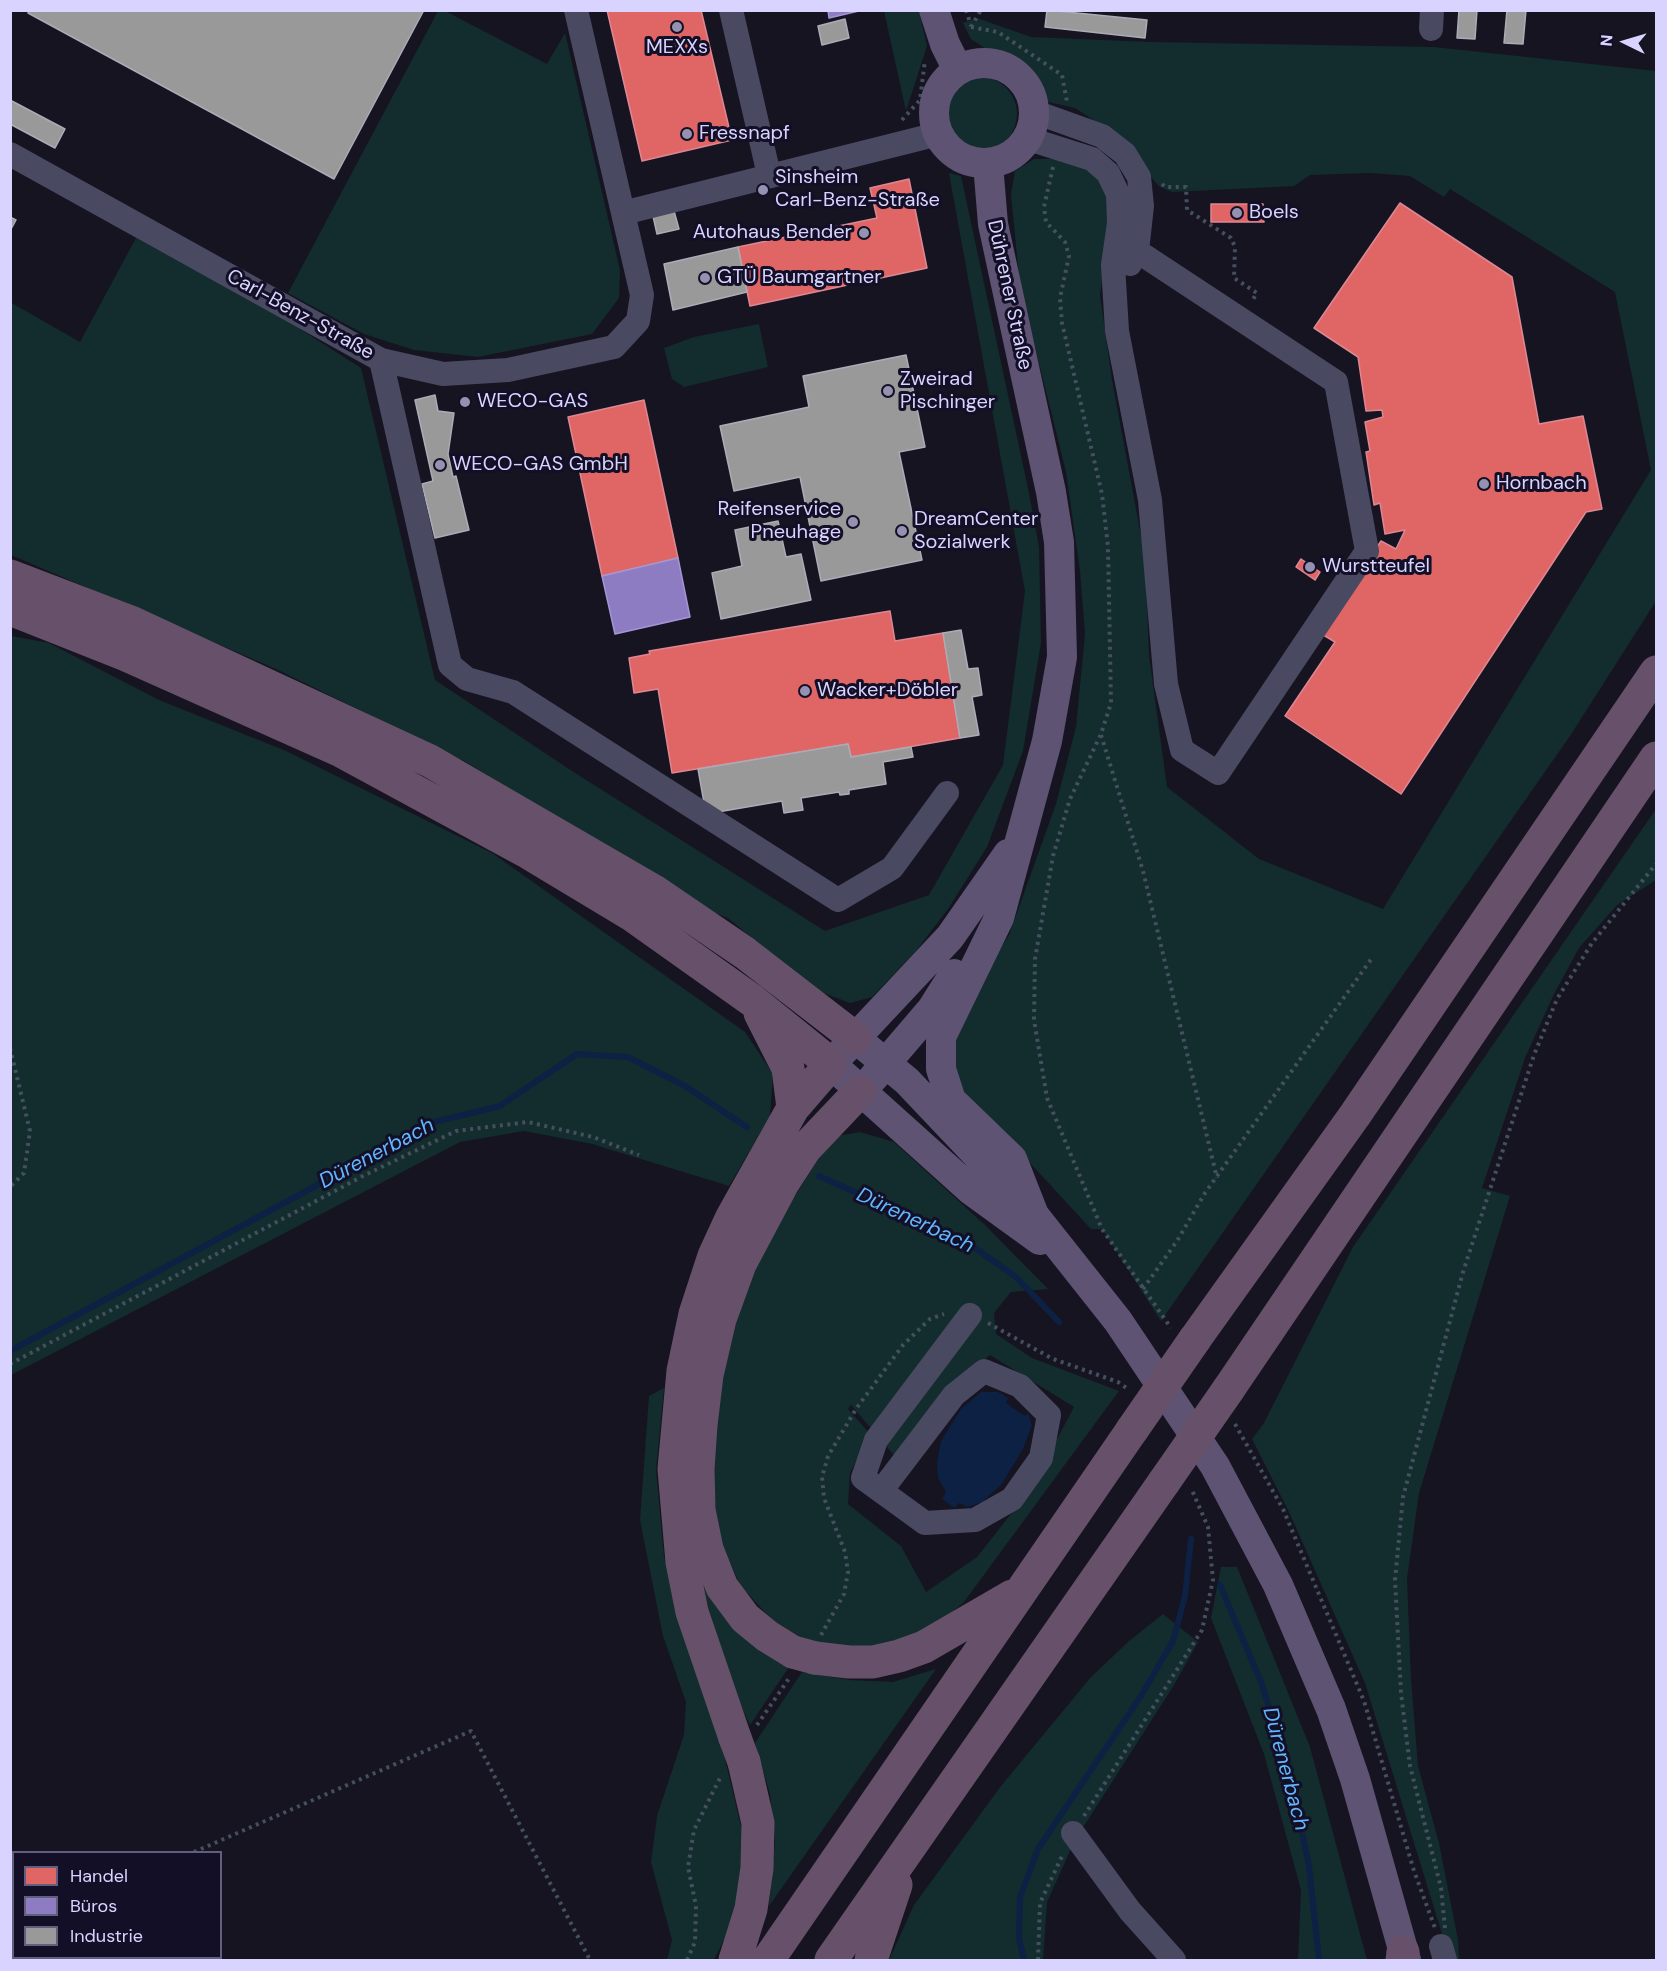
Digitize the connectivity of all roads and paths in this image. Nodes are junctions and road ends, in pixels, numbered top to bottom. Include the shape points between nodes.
1 (576, 10) edge
2 (730, 10) edge
3 (934, 10) edge
4 (966, 10) edge
5 (981, 10) edge
6 (971, 27) junction
7 (926, 54) dead end
8 (958, 70) junction
9 (1068, 108) dead end
10 (1032, 125) junction
11 (938, 134) junction
12 (892, 145) junction
13 (10, 154) edge
14 (1054, 159) dead end
15 (988, 164) junction
16 (770, 175) junction
17 (1158, 180) dead end
18 (623, 213) junction
19 (1137, 251) junction
20 (1114, 296) junction
21 (1240, 319) junction
22 (381, 360) junction
23 (10, 576) edge
24 (10, 609) edge
25 (1656, 672) edge
26 (1101, 734) junction
27 (1656, 758) edge
28 (947, 793) dead end
29 (1020, 837) junction
30 (1656, 864) edge
31 (1011, 867) junction
32 (1372, 958) dead end
33 (753, 1001) junction
34 (855, 1038) junction
35 (10, 1048) edge
36 (887, 1064) junction
37 (831, 1065) junction
38 (860, 1091) junction
39 (793, 1108) junction
40 (639, 1155) dead end
41 (1217, 1178) junction
42 (10, 1187) edge
43 (1034, 1215) junction
44 (1078, 1269) junction
45 (1143, 1289) junction
46 (970, 1315) junction
47 (1184, 1335) junction
48 (10, 1364) edge
49 (1133, 1394) dead end
50 (1229, 1402) junction
51 (1175, 1480) junction
52 (881, 1491) junction
53 (1022, 1591) junction
54 (805, 1656) junction
55 (738, 1752) junction
56 (1072, 1833) junction
57 (196, 1851) edge
58 (907, 1851) junction
59 (1443, 1953) edge
60 (1404, 1958) edge
61 (590, 1960) edge
62 (687, 1960) edge
63 (735, 1960) edge
64 (768, 1960) edge
65 (831, 1960) edge
66 (872, 1960) edge
67 (1038, 1960) edge
68 (1174, 1960) edge

1 - 18 street, Carl-Benz-Straße
2 - 16 street
3 - 8 main road
4 - 6 path
5 - 6 path
6 - 9 path via 998,32 1062,75
7 - 12 path via 920,100 900,123
8 - 10 main road via 975,63 1009,69 1023,80 1032,95
8 - 11 main road via 947,79 934,105
10 - 15 main road via 1018,152
10 - 19 street via 1102,136 1125,154 1139,177 1142,206
10 - 20 street via 1092,159 1108,173 1118,194
11 - 12 street
11 - 15 main road via 958,157
12 - 16 street
13 - 22 street, Carl-Benz-Straße
14 - 26 path via 1044,207 1046,222 1065,242 1069,256 1060,298 1062,323 1102,494 1108,547 1111,703
15 - 29 main road, Dührener Straße via 993,224 1059,542 1062,657 1047,741
16 - 18 street
17 - 21 path via 1165,187 1186,187 1187,210 1231,238 1235,247 1234,278 1257,293
18 - 22 street, Carl-Benz-Straße via 642,295 638,321 615,346 508,370 443,374
19 - 20 street
19 - 21 street
20 - 21 street via 1122,360 1150,500 1166,684 1182,750 1218,773 1367,551 1335,382
22 - 28 street via 450,665 468,679 513,692 838,900 892,868
23 - 34 highway via 133,624 430,761 654,891 745,953
24 - 33 highway via 126,655 341,751 632,915
25 - 47 highway via 1355,1115
26 - 41 path via 1143,871
26 - 45 path via 1070,799 1053,856 1035,959 1034,1020 1047,1098 1102,1229
27 - 50 highway
29 - 31 main road, Dührener Straße
29 - 34 main road via 950,937
30 - 59 path via 1592,943 1557,999 1534,1055 1462,1272 1403,1497 1395,1580 1401,1692 1410,1766 1441,1888 1446,1925
31 - 36 main road via 975,942 932,1009
31 - 43 main road via 999,918 941,1037 941,1070 951,1100 1012,1160
32 - 41 path
33 - 37 highway
33 - 39 highway via 788,1068
34 - 36 main road
34 - 37 main road
35 - 42 path via 30,1131 24,1173
36 - 38 main road
36 - 43 main road
37 - 38 main road
37 - 39 highway
38 - 44 main road via 971,1190
38 - 54 highway via 806,1149 783,1183 740,1264 720,1319 701,1425 699,1510 707,1549 722,1587 745,1618
39 - 55 highway via 714,1256 695,1314 676,1422 674,1469 682,1562 692,1612
40 - 48 path via 593,1137 528,1122 456,1131 351,1182
41 - 45 path
43 - 44 main road
44 - 60 main road via 1145,1360 1215,1466 1278,1585 1355,1779
45 - 47 path
46 - 49 path via 1053,1359 1118,1382
46 - 52 street via 876,1440 864,1478
46 - 54 path via 949,1312 930,1319 903,1345 856,1409 828,1456 822,1477 824,1498 845,1552 848,1572 844,1594
47 - 53 highway, bridge via 1132,1430
50 - 51 highway, bridge
50 - 59 path via 1283,1509 1364,1701 1414,1871
51 - 56 path via 1196,1497 1208,1527 1213,1581 1202,1630
51 - 58 highway
52 - 52 street via 925,1523 975,1520 1012,1499 1041,1458 1049,1415 1020,1386 984,1371 954,1395
53 - 54 highway via 924,1647 899,1656 857,1662
53 - 64 highway
54 - 55 path
55 - 62 path via 694,1830 688,1867 696,1906 695,1942
55 - 63 highway via 758,1823 751,1909
56 - 67 path via 1040,1903
56 - 68 street via 1130,1911
57 - 61 path via 471,1731
58 - 65 highway
58 - 66 highway

